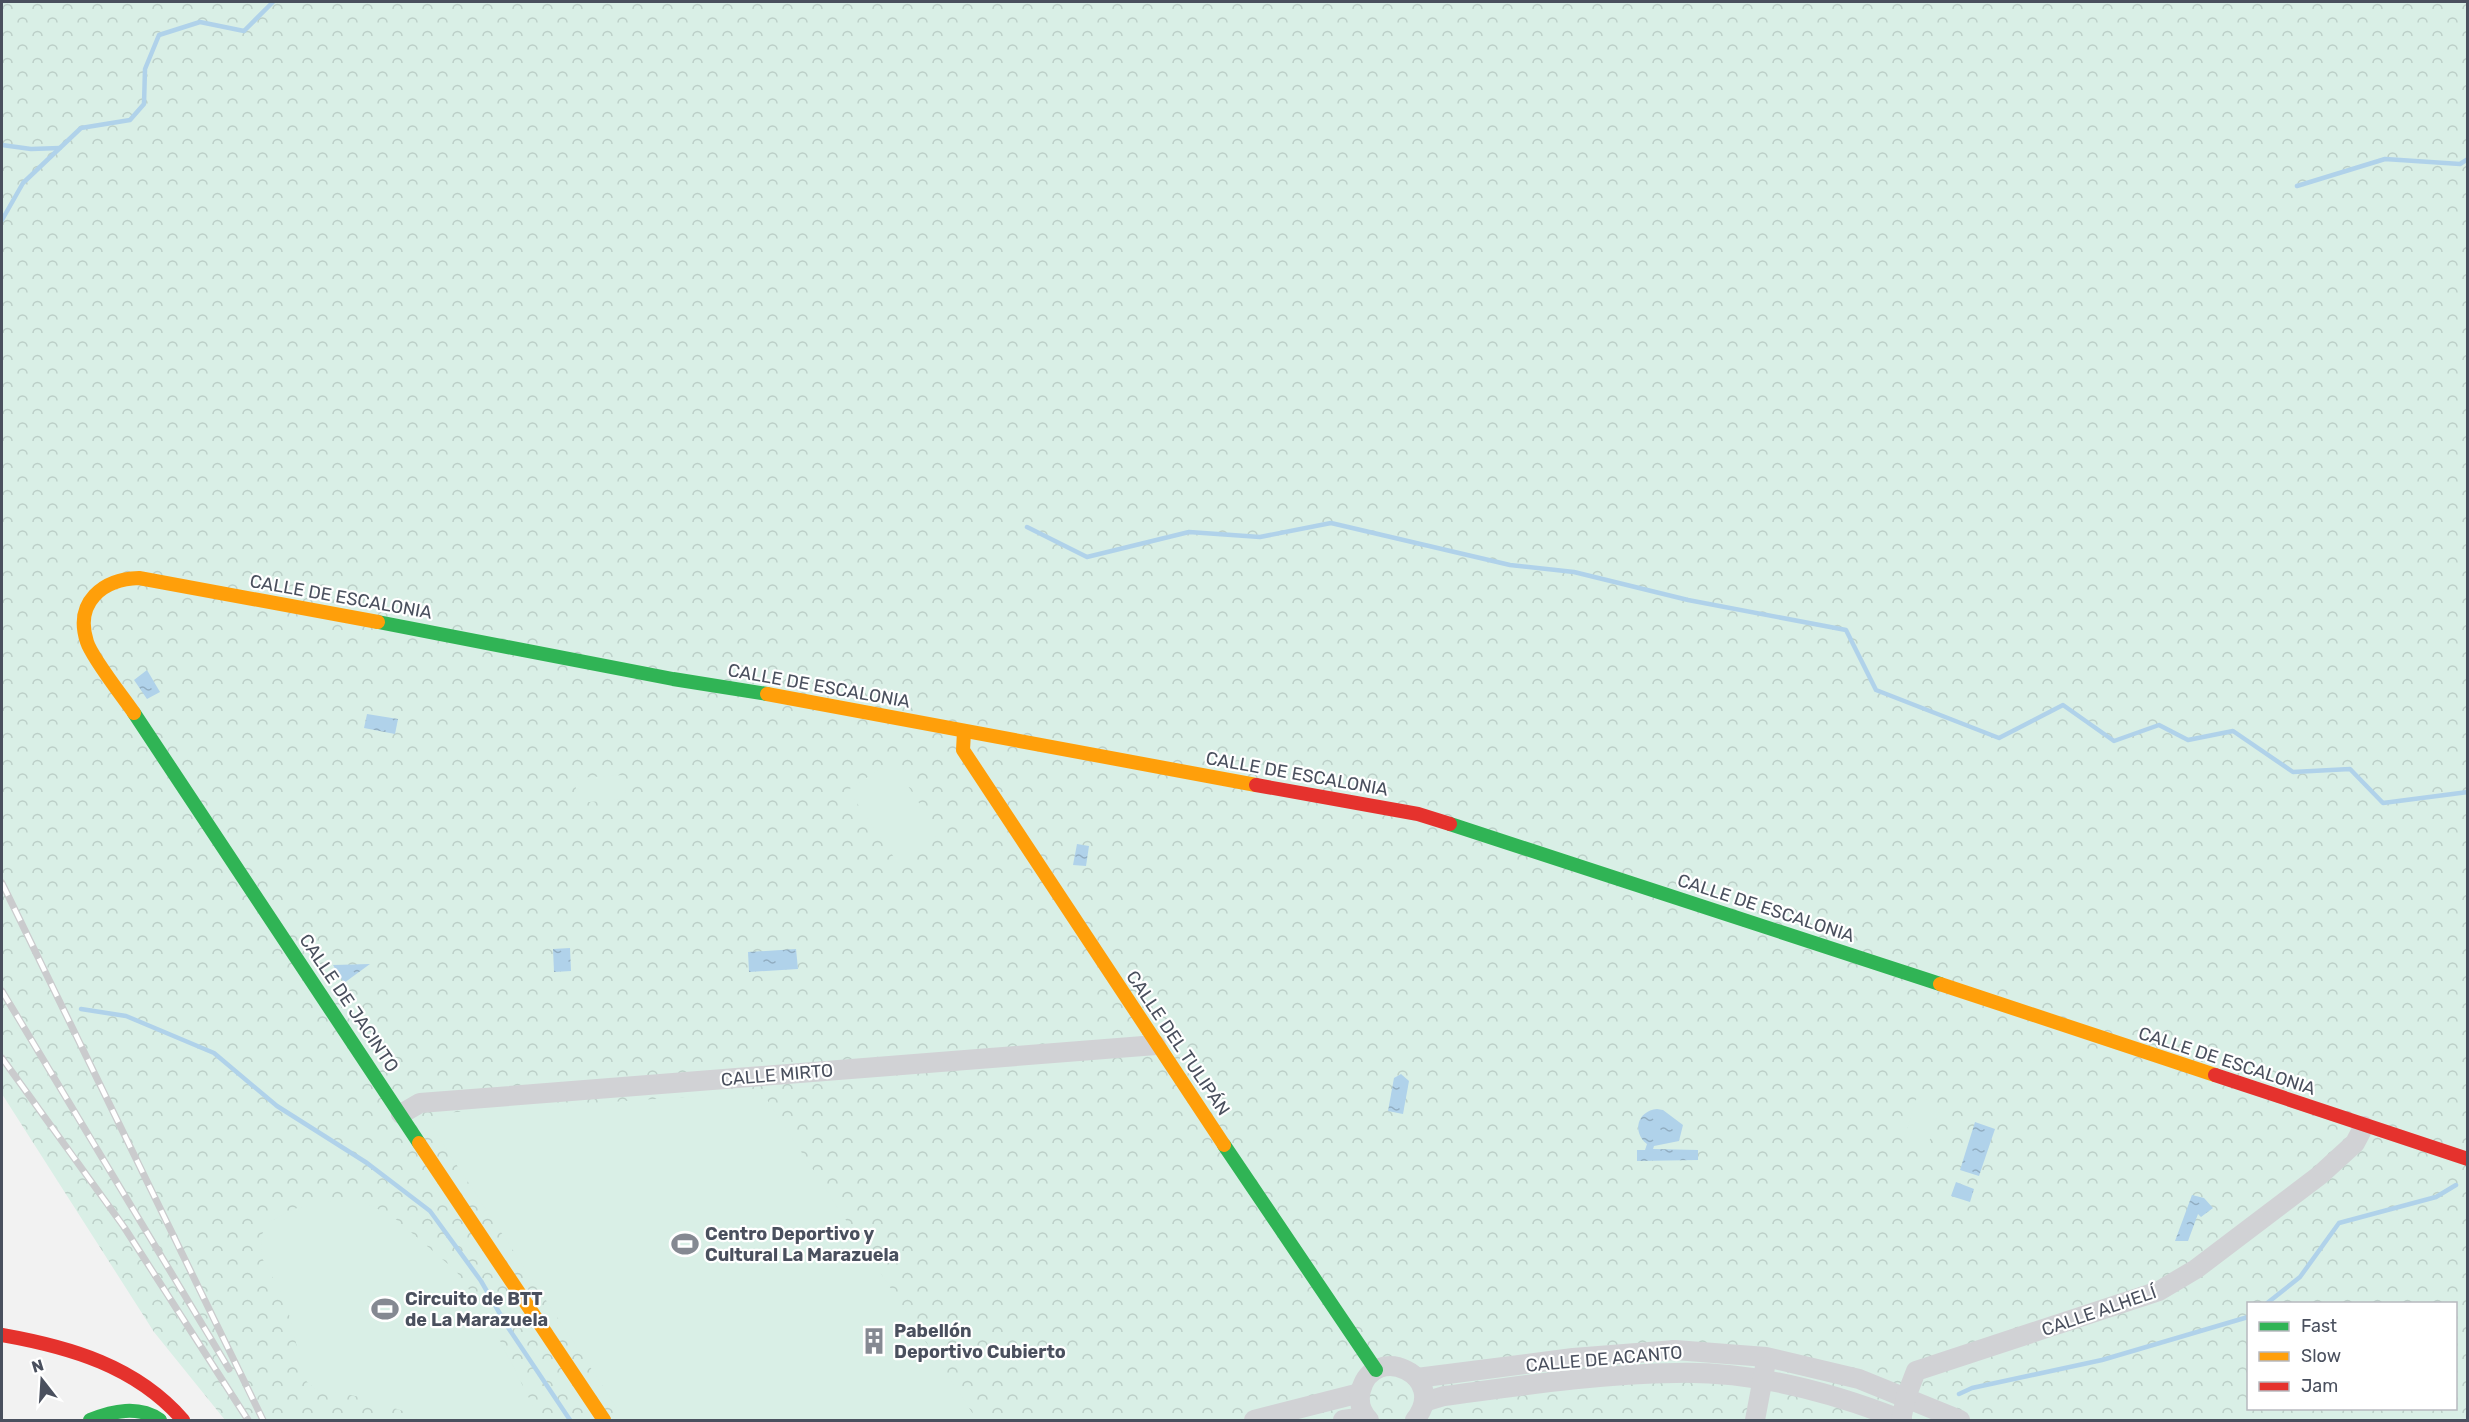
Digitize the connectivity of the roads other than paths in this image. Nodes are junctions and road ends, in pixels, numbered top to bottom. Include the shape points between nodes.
1 (90, 599) joint
2 (964, 732) junction
3 (1156, 1045) junction
4 (401, 1114) junction
5 (2364, 1126) junction
6 (2468, 1159) edge
7 (2, 1335) edge
8 (1766, 1357) junction
9 (1376, 1370) junction
10 (1417, 1378) junction
11 (1763, 1380) junction
12 (1360, 1393) junction
13 (1906, 1397) junction
14 (1424, 1402) junction
15 (1367, 1419) edge
16 (90, 1420) edge
17 (160, 1420) edge
18 (183, 1420) edge
19 (603, 1420) edge
20 (1254, 1420) edge
21 (1343, 1420) edge
22 (1415, 1420) edge
23 (1755, 1420) edge
24 (1902, 1420) edge
25 (1960, 1420) edge

1 - 2 street, CALLE DE ESCALONIA via 114,579 139,578 674,679 843,706
1 - 4 street, CALLE DE JACINTO via 84,622 87,643
2 - 3 street, CALLE DEL TULIPÁN via 963,750
2 - 5 street, CALLE DE ESCALONIA via 1418,814
3 - 4 street, CALLE MIRTO via 420,1103
3 - 9 street, CALLE DEL TULIPÁN
4 - 19 street, CALLE DE JACINTO
5 - 6 street, CALLE DE ESCALONIA
5 - 13 street, CALLE ALHELÍ via 2355,1143 2320,1175 2196,1269 2159,1291 1916,1371
7 - 18 street via 60,1345 98,1358 134,1377
8 - 10 street, CALLE DE ACANTO via 1675,1350
8 - 11 street
8 - 13 street, CALLE DE ACANTO via 1859,1379
9 - 10 street via 1403,1367
9 - 12 street via 1363,1383
10 - 14 street
11 - 14 street, CALLE DE ACANTO via 1676,1372 1575,1380 1444,1396
11 - 23 street
11 - 24 street, CALLE DE ACANTO via 1853,1401
12 - 15 street via 1361,1409
12 - 20 street
13 - 24 street
13 - 25 street, CALLE DE ACANTO
14 - 22 street
15 - 21 street
16 - 17 street via 130,1410

